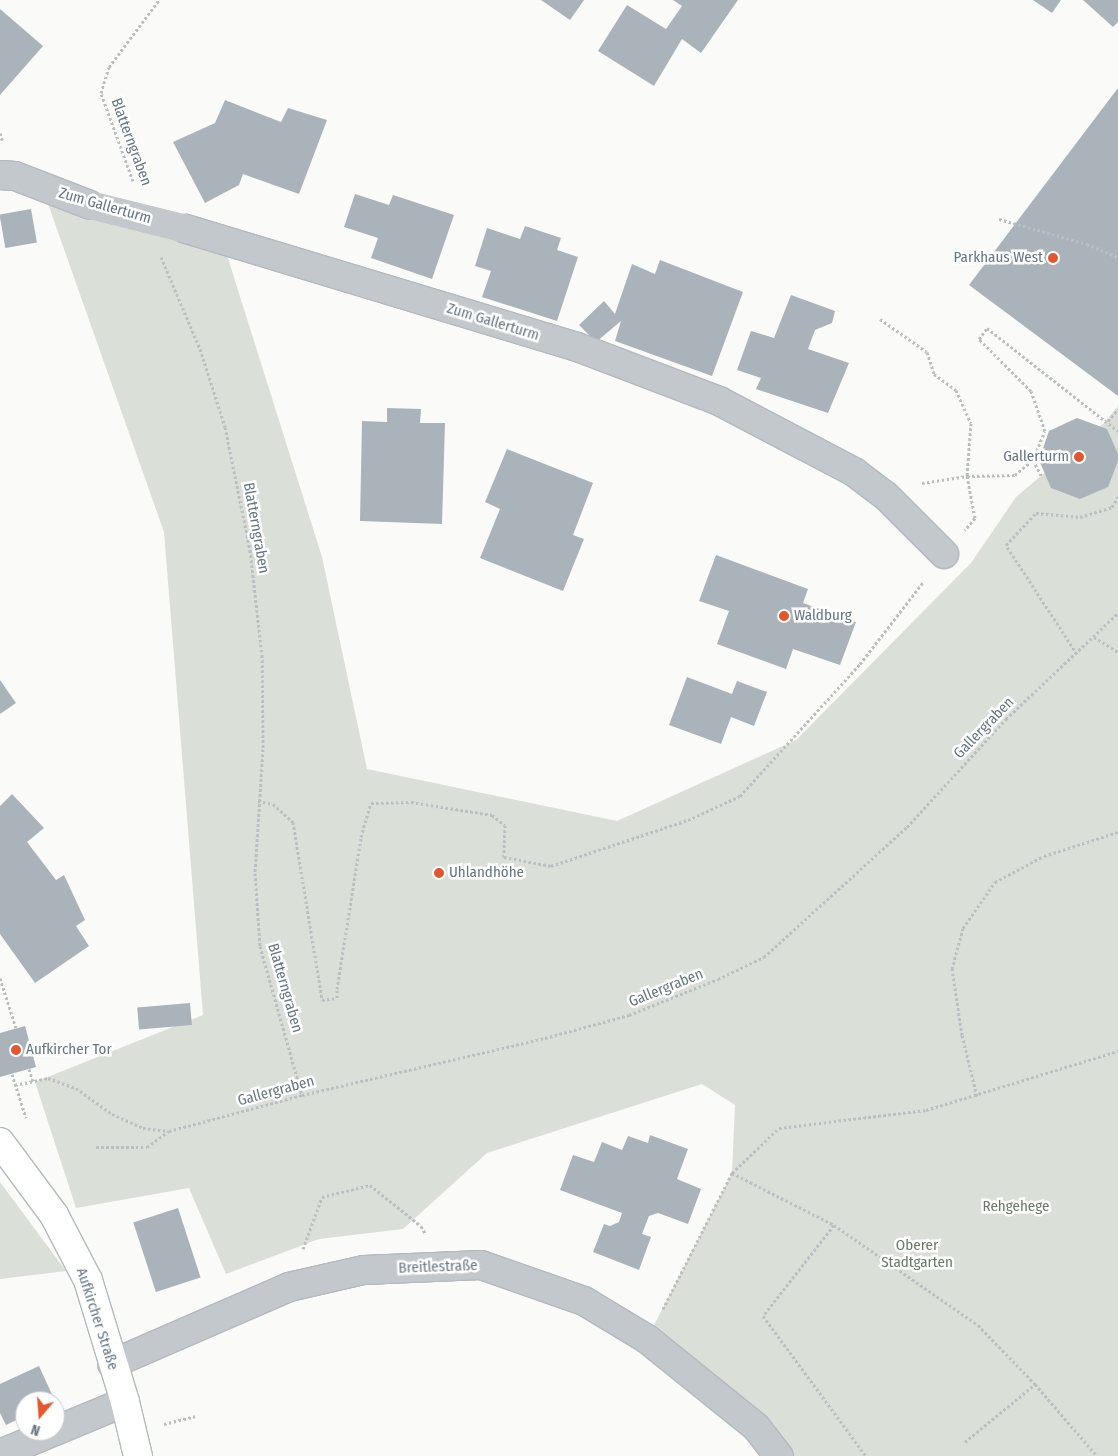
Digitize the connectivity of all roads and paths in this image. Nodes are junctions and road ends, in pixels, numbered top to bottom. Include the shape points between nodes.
1 (159, 0) edge
2 (0, 175) edge
3 (134, 184) dead end
4 (998, 220) dead end
5 (160, 256) dead end
6 (1118, 257) edge
7 (880, 319) dead end
8 (1118, 409) edge
9 (1108, 421) junction
10 (1118, 431) edge
11 (1033, 460) junction
12 (967, 476) junction
13 (1042, 477) dead end
14 (886, 496) junction
15 (1118, 497) edge
16 (944, 554) junction
17 (1118, 613) edge
18 (1094, 637) junction
19 (1118, 652) edge
20 (1077, 654) junction
21 (258, 801) junction
22 (1118, 832) edge
23 (0, 978) edge
24 (16, 1028) dead end
25 (1118, 1052) edge
26 (29, 1069) dead end
27 (33, 1081) junction
28 (15, 1085) dead end
29 (302, 1095) junction
30 (977, 1096) junction
31 (169, 1131) junction
32 (0, 1142) edge
33 (96, 1148) dead end
34 (732, 1173) junction
35 (834, 1225) junction
36 (444, 1266) junction
37 (289, 1287) junction
38 (647, 1339) junction
39 (112, 1364) junction
40 (1035, 1384) junction
41 (125, 1402) junction
42 (65, 1427) edge
43 (31, 1441) edge
44 (965, 1442) dead end
45 (0, 1454) edge
46 (138, 1456) edge
47 (779, 1456) edge
48 (866, 1456) edge
49 (1097, 1456) edge

1 - 3 path, Blatterngraben via 109,67 101,93
2 - 14 street, Zum Gallerturm, bridge via 15,176 90,205 186,229 577,347 719,401 854,472
4 - 6 path via 1087,244
5 - 21 path, Blatterngraben via 200,349 225,427 250,550 262,655 263,749
7 - 12 path via 927,352 934,374 956,390 971,423
8 - 9 path
9 - 10 path
9 - 11 path via 987,328 978,339 1031,391 1045,431
11 - 12 path via 1015,476
11 - 13 path
12 - 14 path via 913,485
12 - 16 path via 976,518
14 - 16 street, Zum Gallerturm
15 - 20 path via 1112,507 1080,517 1036,513 1006,545
16 - 21 path via 860,664 740,796 688,820 551,866 504,856 505,825 492,815 411,802 371,803 361,837 338,998 322,1000 293,822 273,804
17 - 18 path, Gallergraben
18 - 19 path
18 - 20 path, Gallergraben
20 - 29 path, Gallergraben via 1006,719 907,827 764,957 629,1015
21 - 29 path, Blatterngraben via 255,873 260,946
22 - 30 path via 1044,856 995,882 963,928 952,969 962,1035
23 - 24 path
25 - 30 path
26 - 27 path
27 - 28 path
27 - 31 path via 48,1078 76,1088 112,1114 143,1128
29 - 31 path, Gallergraben
30 - 34 path via 926,1110 779,1128
31 - 33 path, Gallergraben via 147,1147
32 - 39 street, Aufkircher Straße via 54,1214 88,1280
34 - 35 path
34 - 38 path
35 - 40 path via 978,1325
35 - 48 path via 763,1316
36 - 37 street, Breitlestraße via 364,1270
36 - 37 path via 421,1226 370,1185 322,1197
36 - 38 street, Breitlestraße via 482,1265 584,1301
37 - 39 street, Breitlestraße
38 - 47 street, Breitlestraße via 756,1426
39 - 41 street, Aufkircher Straße
40 - 44 path
40 - 49 path
41 - 42 street
41 - 46 street, Aufkircher Straße
43 - 45 street

